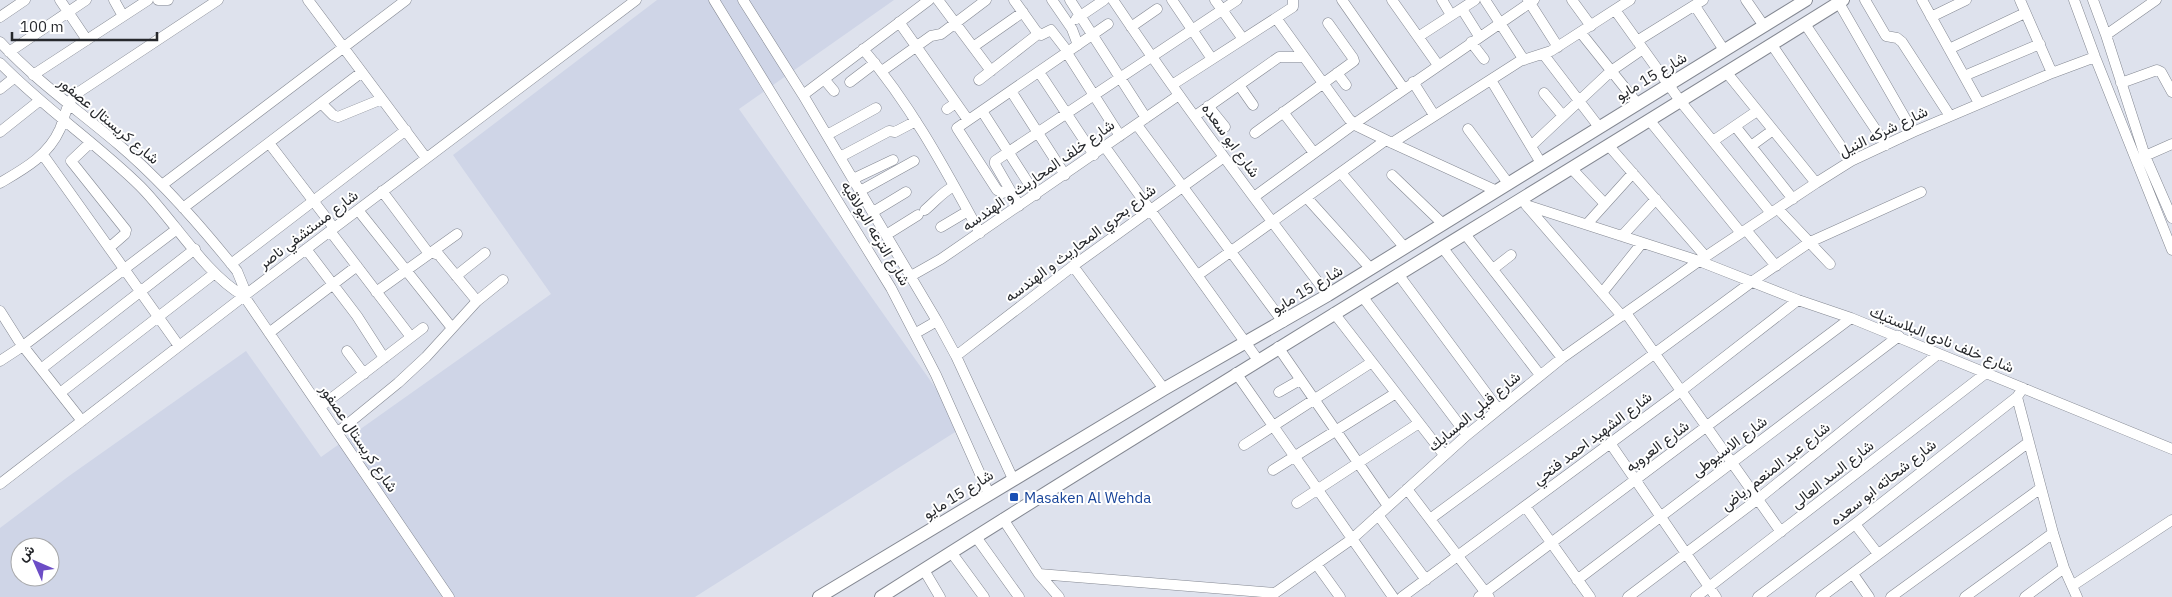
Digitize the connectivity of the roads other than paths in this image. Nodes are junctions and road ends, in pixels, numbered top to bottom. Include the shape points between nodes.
1 (25, 0) edge
2 (60, 0) edge
3 (86, 0) edge
4 (114, 0) edge
5 (148, 0) edge
6 (158, 0) edge
7 (168, 0) edge
8 (218, 0) edge
9 (308, 0) edge
10 (406, 0) edge
11 (636, 0) edge
12 (714, 0) edge
13 (743, 0) edge
14 (929, 0) edge
15 (938, 0) edge
16 (986, 0) edge
17 (1014, 0) edge
18 (1052, 0) edge
19 (1070, 0) edge
20 (1104, 0) edge
21 (1113, 0) edge
22 (1172, 0) edge
23 (1215, 0) edge
24 (1237, 0) edge
25 (1293, 0) edge
26 (1342, 0) edge
27 (1392, 0) edge
28 (1442, 0) edge
29 (1475, 0) edge
30 (1485, 0) edge
31 (1572, 0) edge
32 (1746, 0) edge
33 (1865, 0) edge
34 (1922, 0) edge
35 (1966, 0) edge
36 (2020, 0) edge
37 (2074, 0) edge
38 (2093, 0) edge
39 (2156, 0) edge
40 (1531, 1) edge
41 (1627, 1) edge
42 (1800, 1) edge
43 (1841, 1) edge
44 (1699, 3) edge
45 (1157, 9) dead end
46 (1462, 9) junction
47 (1222, 10) junction
48 (1615, 10) junction
49 (68, 12) junction
50 (1023, 12) junction
51 (2025, 13) junction
52 (1451, 15) junction
53 (123, 16) junction
54 (1081, 16) junction
55 (0, 17) edge
56 (1931, 17) junction
57 (1276, 18) junction
58 (899, 22) junction
59 (1499, 22) junction
60 (955, 23) junction
61 (1328, 23) dead end
62 (1068, 24) junction
63 (1108, 24) dead end
64 (1805, 24) junction
65 (1591, 26) junction
66 (1764, 26) junction
67 (1131, 27) junction
68 (1193, 31) junction
69 (1581, 33) junction
70 (1038, 34) junction
71 (1093, 35) junction
72 (2106, 35) junction
73 (1418, 36) junction
74 (1243, 39) junction
75 (1475, 39) junction
76 (87, 40) junction
77 (0, 42) edge
78 (2040, 44) junction
79 (1078, 45) junction
80 (1640, 45) junction
81 (1772, 45) junction
82 (916, 46) junction
83 (344, 47) junction
84 (972, 47) junction
85 (1558, 47) junction
86 (1949, 49) junction
87 (864, 50) junction
88 (1724, 50) junction
89 (9, 52) junction
90 (1068, 52) junction
91 (1544, 55) junction
92 (1303, 57) junction
93 (2095, 57) junction
94 (1152, 58) junction
95 (1212, 59) junction
96 (1484, 59) dead end
97 (1524, 60) junction
98 (0, 63) edge
99 (1438, 65) junction
100 (879, 67) junction
101 (1611, 71) junction
102 (362, 72) junction
103 (991, 72) junction
104 (1040, 72) junction
105 (1726, 73) junction
106 (2052, 73) junction
107 (1337, 74) junction
108 (33, 75) junction
109 (1964, 76) junction
110 (14, 78) junction
111 (824, 78) junction
112 (1120, 78) junction
113 (979, 80) dead end
114 (1491, 80) junction
115 (850, 82) dead end
116 (1413, 82) junction
117 (2121, 83) junction
118 (1322, 84) junction
119 (1668, 84) junction
120 (1172, 85) junction
121 (1238, 85) junction
122 (1346, 85) dead end
123 (1404, 88) junction
124 (0, 89) edge
125 (834, 91) dead end
126 (1011, 91) junction
127 (2172, 92) edge
128 (1544, 93) dead end
129 (803, 95) junction
130 (1094, 95) junction
131 (1179, 95) junction
132 (382, 99) junction
133 (1580, 100) junction
134 (39, 101) junction
135 (1681, 102) junction
136 (321, 103) junction
137 (1637, 103) junction
138 (1980, 103) junction
139 (68, 104) junction
140 (1254, 105) dead end
141 (1208, 106) junction
142 (876, 108) dead end
143 (982, 111) junction
144 (1757, 111) junction
145 (1067, 112) junction
146 (1283, 112) junction
147 (1195, 116) junction
148 (1434, 116) junction
149 (1563, 116) junction
150 (1950, 116) junction
151 (1146, 118) junction
152 (968, 120) junction
153 (63, 121) junction
154 (916, 121) junction
155 (1650, 121) junction
156 (1354, 124) junction
157 (1137, 125) junction
158 (1735, 126) junction
159 (1225, 127) dead end
160 (1599, 127) junction
161 (1468, 129) dead end
162 (406, 130) junction
163 (1773, 130) junction
164 (0, 132) edge
165 (1913, 132) junction
166 (1037, 133) junction
167 (1255, 133) dead end
168 (827, 135) junction
169 (1120, 136) junction
170 (1713, 141) junction
171 (1389, 142) junction
172 (90, 143) junction
173 (268, 143) junction
174 (2172, 144) edge
175 (1886, 145) junction
176 (1531, 146) junction
177 (1609, 146) junction
178 (1751, 146) junction
179 (1105, 147) junction
180 (1010, 152) junction
181 (1314, 152) junction
182 (1094, 154) junction
183 (43, 155) junction
184 (1224, 156) junction
185 (2145, 156) junction
186 (840, 157) junction
187 (426, 158) junction
188 (893, 160) dead end
189 (914, 161) dead end
190 (1851, 161) junction
191 (1541, 163) junction
192 (1572, 168) junction
193 (1633, 173) junction
194 (1342, 174) junction
195 (1392, 174) dead end
196 (1065, 175) junction
197 (853, 178) junction
198 (0, 183) edge
199 (1508, 183) junction
200 (1816, 183) junction
201 (162, 185) junction
202 (954, 186) junction
203 (1182, 186) junction
204 (1010, 190) junction
205 (1497, 190) junction
206 (382, 191) junction
207 (860, 191) junction
208 (906, 192) dead end
209 (1921, 192) dead end
210 (1036, 194) junction
211 (1254, 197) junction
212 (1307, 198) junction
213 (1793, 199) junction
214 (1656, 200) junction
215 (314, 201) junction
216 (1524, 202) junction
217 (1605, 204) junction
218 (1019, 206) junction
219 (183, 208) junction
220 (1150, 209) junction
221 (358, 210) junction
222 (968, 211) junction
223 (1775, 211) junction
224 (873, 212) junction
225 (2172, 218) edge
226 (1272, 223) junction
227 (1444, 224) junction
228 (1586, 224) junction
229 (941, 227) dead end
230 (177, 229) junction
231 (332, 229) junction
232 (1744, 232) junction
233 (980, 233) junction
234 (456, 234) dead end
235 (1465, 234) junction
236 (886, 235) junction
237 (1622, 236) junction
238 (1810, 242) junction
239 (1642, 243) junction
240 (109, 248) junction
241 (1405, 248) junction
242 (1442, 248) junction
243 (195, 249) junction
244 (306, 249) junction
245 (2172, 250) edge
246 (1231, 252) junction
247 (430, 253) junction
248 (485, 253) dead end
249 (1512, 255) dead end
250 (1702, 259) junction
251 (231, 264) junction
252 (1830, 264) dead end
253 (357, 266) junction
254 (1073, 266) junction
255 (1776, 266) junction
256 (1493, 268) junction
257 (124, 269) junction
258 (1370, 269) junction
259 (406, 270) junction
260 (215, 272) junction
261 (1398, 274) junction
262 (1198, 275) junction
263 (456, 276) junction
264 (911, 276) junction
265 (503, 280) dead end
266 (1753, 281) junction
267 (333, 285) junction
268 (140, 292) junction
269 (376, 292) junction
270 (1602, 293) junction
271 (1328, 295) junction
272 (244, 296) junction
273 (1362, 296) junction
274 (1798, 300) junction
275 (477, 301) junction
276 (0, 311) edge
277 (1334, 313) junction
278 (1624, 314) junction
279 (158, 317) junction
280 (1851, 318) junction
281 (937, 322) junction
282 (1283, 322) junction
283 (423, 328) dead end
284 (452, 328) junction
285 (269, 333) junction
286 (916, 333) junction
287 (1899, 336) junction
288 (410, 337) junction
289 (1246, 343) junction
290 (23, 346) junction
291 (179, 346) junction
292 (1278, 348) junction
293 (347, 351) dead end
294 (1938, 354) junction
295 (1655, 355) junction
296 (956, 356) junction
297 (384, 358) junction
298 (1562, 358) junction
299 (1258, 360) junction
300 (0, 361) edge
301 (1372, 362) junction
302 (41, 369) junction
303 (1236, 373) junction
304 (1986, 373) junction
305 (364, 374) junction
306 (1540, 375) junction
307 (1300, 380) junction
308 (1164, 389) junction
309 (1681, 391) junction
310 (1279, 392) dead end
311 (2020, 392) junction
312 (60, 393) junction
313 (1396, 393) junction
314 (1313, 399) junction
315 (320, 407) junction
316 (1498, 409) junction
317 (82, 422) junction
318 (1420, 424) junction
319 (1272, 425) junction
320 (1707, 428) junction
321 (1336, 431) junction
322 (338, 432) junction
323 (1468, 435) junction
324 (2029, 442) junction
325 (1610, 443) junction
326 (1244, 445) dead end
327 (2172, 449) edge
328 (1444, 455) junction
329 (1294, 457) junction
330 (1358, 463) junction
331 (1732, 463) junction
332 (1273, 470) dead end
333 (1013, 479) junction
334 (1636, 480) junction
335 (0, 484) edge
336 (2041, 488) junction
337 (1407, 489) junction
338 (1318, 490) junction
339 (989, 494) junction
340 (1758, 500) junction
341 (1297, 503) dead end
342 (1388, 506) junction
343 (1525, 506) junction
344 (1378, 515) junction
345 (1661, 516) junction
346 (1003, 519) junction
347 (1430, 519) junction
348 (2172, 520) edge
349 (1855, 524) junction
350 (1781, 532) junction
351 (2053, 533) junction
352 (976, 537) junction
353 (1352, 539) junction
354 (1551, 543) junction
355 (951, 552) junction
356 (1686, 554) junction
357 (1878, 554) junction
358 (1458, 556) junction
359 (1318, 564) junction
360 (2064, 568) junction
361 (924, 570) junction
362 (1039, 574) junction
363 (1853, 574) junction
364 (1426, 580) junction
365 (1578, 580) junction
366 (2072, 586) junction
367 (1709, 587) junction
368 (1276, 595) edge
369 (1484, 595) edge
370 (449, 597) edge
371 (819, 597) edge
372 (881, 597) edge
373 (940, 597) edge
374 (984, 597) edge
375 (1019, 597) edge
376 (1059, 597) edge
377 (1340, 597) edge
378 (1393, 597) edge
379 (1402, 597) edge
380 (1590, 597) edge
381 (1628, 597) edge
382 (1696, 597) edge
383 (1716, 597) edge
384 (1758, 597) edge
385 (1821, 597) edge
386 (1869, 597) edge
387 (1891, 597) edge
388 (1965, 597) edge
389 (2025, 597) edge
390 (2077, 597) edge

1 - 55 street
2 - 49 street
3 - 49 street
4 - 53 street
5 - 53 street
6 - 7 street
8 - 139 street via 76,94
9 - 83 street
10 - 83 street
11 - 187 street, شارع مستشفي ناصر
12 - 286 street, شارع الترعه البولاقيه via 845,211
13 - 129 street, شارع الترعه البولاقيه
14 - 58 street
15 - 60 street
16 - 60 street
17 - 50 street
18 - 62 street
19 - 54 street
20 - 54 street
21 - 67 street, شارع ابو سعده
22 - 68 street
23 - 47 street
24 - 47 street
25 - 57 street via 1293,6
26 - 123 street
27 - 73 street
28 - 52 street
29 - 46 street
30 - 59 street
31 - 65 street
32 - 66 street
33 - 150 street via 1886,36 1902,42
34 - 56 street
35 - 56 street
36 - 51 street
37 - 93 street
38 - 72 street
39 - 72 street
40 - 59 street
40 - 85 street
41 - 48 street
42 - 66 main road, شارع 15 مايو
43 - 64 main road
43 - 165 street
44 - 80 street
44 - 88 street
45 - 67 street
46 - 52 street
46 - 75 street
47 - 68 street
47 - 74 street
48 - 65 street
48 - 80 street
49 - 76 street
49 - 89 street
50 - 70 street
50 - 84 street
51 - 78 street
51 - 86 street
52 - 73 street
53 - 76 street
54 - 62 street
54 - 71 street
56 - 86 street
57 - 74 street
57 - 92 street
58 - 82 street
58 - 87 street
59 - 75 street
59 - 97 street
60 - 82 street
60 - 84 street
61 - 107 street via 1354,59
62 - 79 street
63 - 71 street
64 - 81 main road
64 - 175 street
65 - 69 street
66 - 88 main road, شارع 15 مايو
67 - 94 street, شارع ابو سعده
68 - 94 street
68 - 95 street
69 - 85 street
69 - 101 street
70 - 90 street via 1051,30
70 - 103 street
71 - 79 street
71 - 112 street
72 - 117 street
73 - 99 street
74 - 95 street
75 - 96 street
75 - 99 street
76 - 108 street
77 - 89 street, شارع كريستال عصفور
78 - 106 street
78 - 109 street
79 - 90 street
80 - 101 street
80 - 119 street
81 - 105 main road
81 - 190 street
82 - 100 street
82 - 152 street via 951,106
83 - 102 street
83 - 201 street
84 - 103 street
85 - 91 street
86 - 109 street
87 - 100 street
87 - 111 street
88 - 119 main road, شارع 15 مايو
89 - 108 street, شارع كريستال عصفور
90 - 104 street
90 - 130 street
91 - 97 street
91 - 133 street
92 - 118 street
92 - 121 street via 1279,56
93 - 106 street, شارع شركه النيل
93 - 245 street
94 - 112 street
94 - 120 street, شارع ابو سعده
95 - 120 street
97 - 114 street
98 - 110 street, شارع كريستال عصفور
99 - 116 street
100 - 115 street
100 - 154 street
101 - 133 street
101 - 137 street
102 - 132 street
102 - 136 street
103 - 113 street
104 - 126 street
104 - 145 street
105 - 135 main road
105 - 144 street
106 - 138 street, شارع شركه النيل
107 - 118 street
107 - 122 street
108 - 139 street, شارع كريستال عصفور
109 - 138 street
110 - 124 street
110 - 134 street, شارع كريستال عصفور
111 - 125 street
111 - 129 street
112 - 130 street
112 - 151 street
114 - 148 street
114 - 176 street
116 - 123 street
116 - 148 street
117 - 127 street via 2157,70
117 - 185 street
118 - 146 street
118 - 156 street
119 - 135 street
119 - 137 main road, شارع 15 مايو
120 - 131 street, شارع ابو سعده
121 - 140 street
121 - 141 street
123 - 156 street
126 - 143 street
126 - 166 street
128 - 149 street
129 - 168 street, شارع الترعه البولاقيه
130 - 145 street
130 - 169 street
131 - 147 street, شارع ابو سعده
131 - 151 street, شارع خلف المحاريث و الهندسه
132 - 136 street via 338,117
132 - 162 street
133 - 149 street
133 - 160 street
134 - 153 street, شارع كريستال عصفور
134 - 164 street
135 - 155 main road
135 - 170 street
136 - 173 street
137 - 160 main road, شارع 15 مايو
138 - 150 street, شارع شركه النيل
139 - 153 street
139 - 201 street, شارع كريستال عصفور
141 - 147 street
141 - 159 street
142 - 168 street
143 - 152 street
143 - 180 street
144 - 158 street
144 - 163 street
145 - 166 street
145 - 182 street
146 - 167 street
146 - 181 street
147 - 184 street, شارع ابو سعده
148 - 171 street
149 - 176 street
150 - 165 street, شارع شركه النيل
151 - 157 street, شارع خلف المحاريث و الهندسه
152 - 204 street via 956,128 998,192
153 - 172 street, شارع كريستال عصفور
153 - 183 street via 55,140
154 - 186 street via 895,132 889,131
154 - 202 street
155 - 177 main road
155 - 232 street
156 - 171 street
156 - 181 street
157 - 169 street, شارع خلف المحاريث و الهندسه
157 - 203 street
158 - 170 street
158 - 178 street
160 - 191 main road, شارع 15 مايو
161 - 199 street
162 - 187 street
162 - 215 street
163 - 178 street
163 - 200 street
165 - 175 street, شارع شركه النيل
166 - 180 street
166 - 196 street
168 - 186 street, شارع الترعه البولاقيه
169 - 179 street, شارع خلف المحاريث و الهندسه
170 - 223 street
171 - 194 street
171 - 205 street
172 - 230 street, شارع كريستال عصفور via 142,188
172 - 240 street via 71,161 126,230
173 - 215 street
173 - 219 street
174 - 185 street
175 - 190 street, شارع شركه النيل
176 - 191 street
177 - 192 main road
177 - 193 street
178 - 213 street
179 - 182 street, شارع خلف المحاريث و الهندسه
179 - 220 street
180 - 204 street via 995,163
180 - 210 street
181 - 211 street
182 - 196 street, شارع خلف المحاريث و الهندسه
183 - 198 street
183 - 240 street
184 - 203 street, شارع بحري المحاريث و الهندسه
184 - 211 street, شارع ابو سعده
185 - 225 street
186 - 197 street, شارع الترعه البولاقيه
187 - 206 street, شارع مستشفي ناصر
188 - 197 street
189 - 207 street
190 - 200 street, شارع شركه النيل
191 - 199 main road, شارع 15 مايو
192 - 216 main road
192 - 217 street
193 - 214 street
193 - 217 street
194 - 212 street
194 - 241 street
195 - 227 street
196 - 210 street, شارع خلف المحاريث و الهندسه
197 - 207 street, شارع الترعه البولاقيه
199 - 205 main road, شارع 15 مايو
200 - 213 street, شارع شركه النيل
201 - 219 street, شارع كريستال عصفور
202 - 222 street
202 - 236 street
203 - 220 street, شارع بحري المحاريث و الهندسه
203 - 246 street
204 - 218 street
205 - 227 main road, شارع 15 مايو
206 - 221 street, شارع مستشفي ناصر
206 - 247 street
207 - 224 street, شارع الترعه البولاقيه
208 - 224 street
209 - 238 street
210 - 218 street, شارع خلف المحاريث و الهندسه
211 - 226 street, شارع ابو سعده
212 - 226 street
212 - 258 street
213 - 223 street, شارع شركه النيل
214 - 237 street
214 - 250 street
215 - 231 street
215 - 251 street
216 - 228 street, شارع خلف نادى البلاستيك
216 - 235 main road
216 - 270 street
217 - 228 street
218 - 233 street, شارع خلف المحاريث و الهندسه
219 - 251 street, شارع كريستال عصفور
220 - 254 street, شارع بحري المحاريث و الهندسه
220 - 262 street
221 - 231 street, شارع مستشفي ناصر
221 - 259 street
222 - 229 street
222 - 233 street
223 - 232 street, شارع شركه النيل
223 - 238 street
224 - 236 street, شارع الترعه البولاقيه
226 - 246 street
226 - 271 street, شارع ابو سعده
227 - 241 main road, شارع 15 مايو
228 - 237 street, شارع خلف نادى البلاستيك
230 - 243 street, شارع كريستال عصفور
230 - 257 street
231 - 244 street, شارع مستشفي ناصر
231 - 253 street
232 - 250 street, شارع شركه النيل
232 - 255 street
233 - 264 street, شارع خلف المحاريث و الهندسه
234 - 247 street
235 - 242 main road
235 - 256 street
236 - 264 street, شارع الترعه البولاقيه
237 - 239 street, شارع خلف نادى البلاستيك
238 - 252 street
238 - 255 street
239 - 250 street, شارع خلف نادى البلاستيك
239 - 270 street
240 - 257 street
241 - 258 main road, شارع 15 مايو
242 - 261 main road
242 - 306 street
243 - 260 street, شارع كريستال عصفور
243 - 268 street
244 - 267 street
244 - 272 street, شارع مستشفي ناصر
246 - 262 street
246 - 282 street
247 - 259 street
247 - 263 street via 439,256
248 - 263 street
249 - 256 street
250 - 266 street, شارع خلف نادى البلاستيك
250 - 278 street, شارع قبلي المسابك
251 - 272 street, شارع كريستال عصفور via 242,279
253 - 267 street
253 - 269 street
254 - 296 street, شارع بحري المحاريث و الهندسه
254 - 308 street
255 - 266 street
256 - 298 street
257 - 268 street
257 - 290 street
258 - 271 main road, شارع 15 مايو
259 - 269 street
259 - 284 street
260 - 272 street, شارع كريستال عصفور
260 - 279 street
261 - 273 main road
261 - 316 street
262 - 289 street
263 - 275 street
264 - 281 street, شارع الترعه البولاقيه
265 - 275 street
266 - 274 street, شارع خلف نادى البلاستيك
266 - 295 street
267 - 285 street
267 - 297 street
268 - 279 street
268 - 302 street
269 - 288 street
270 - 278 street
271 - 282 main road, شارع 15 مايو
272 - 285 street, شارع كريستال عصفور
272 - 291 street, شارع مستشفي ناصر
273 - 277 main road
273 - 323 street
274 - 280 street, شارع خلف نادى البلاستيك
274 - 309 street, شارع الشهيد احمد فتحي
275 - 284 street
276 - 290 street
277 - 292 main road
277 - 301 street
278 - 295 street
278 - 298 street, شارع قبلي المسابك
279 - 291 street
279 - 312 street
280 - 287 street, شارع خلف نادى البلاستيك
280 - 320 street, شارع العروبه
281 - 286 street
281 - 296 street, شارع الترعه البولاقيه
282 - 289 main road, شارع 15 مايو
283 - 288 street
284 - 322 street via 398,383
285 - 315 street, شارع كريستال عصفور
286 - 339 street, شارع الترعه البولاقيه
287 - 294 street, شارع خلف نادى البلاستيك
287 - 331 street, شارع الاسيوطى
288 - 297 street
289 - 299 street
289 - 308 main road, شارع 15 مايو
290 - 300 street
290 - 302 street
291 - 317 street, شارع مستشفي ناصر
292 - 299 main road
292 - 307 street
293 - 305 street
294 - 304 street, شارع خلف نادى البلاستيك
294 - 340 street, شارع عبد المنعم رياض
295 - 309 street
295 - 347 street
296 - 333 street, شارع الترعه البولاقيه
297 - 305 street
298 - 306 street, شارع قبلي المسابك
299 - 303 main road
301 - 313 street
301 - 314 street
302 - 312 street
303 - 319 street
303 - 346 main road
304 - 311 street, شارع خلف نادى البلاستيك
304 - 350 street, شارع السد العالى
305 - 315 street
306 - 316 street, شارع قبلي المسابك
307 - 310 street
307 - 314 street
308 - 333 main road, شارع 15 مايو
309 - 320 street
309 - 325 street, شارع الشهيد احمد فتحي
311 - 324 street
311 - 327 street, شارع خلف نادى البلاستيك
311 - 349 street, شارع شحاته ابو سعده
312 - 317 street
313 - 318 street
313 - 321 street
314 - 319 street
314 - 321 street
315 - 322 street, شارع كريستال عصفور
316 - 323 street, شارع قبلي المسابك
317 - 335 street, شارع مستشفي ناصر
318 - 328 street
318 - 330 street
319 - 326 street
319 - 329 street
320 - 331 street
320 - 334 street, شارع العروبه
321 - 329 street
321 - 330 street
322 - 370 street, شارع كريستال عصفور
323 - 328 street, شارع قبلي المسابك
324 - 336 street
324 - 357 street
325 - 334 street
325 - 343 street, شارع الشهيد احمد فتحي
328 - 337 street, شارع قبلي المسابك
329 - 332 street
329 - 338 street
330 - 338 street
330 - 342 street
331 - 340 street
331 - 345 street, شارع الاسيوطى
333 - 339 main road, شارع 15 مايو
334 - 345 street
334 - 354 street, شارع العروبه
336 - 351 street
336 - 387 street
337 - 342 street, شارع قبلي المسابك
337 - 347 street
338 - 341 street
338 - 353 street
339 - 371 main road, شارع 15 مايو
340 - 350 street
340 - 356 street, شارع عبد المنعم رياض
342 - 344 street, شارع قبلي المسابك
343 - 354 street
343 - 358 street, شارع الشهيد احمد فتحي
344 - 353 street, شارع قبلي المسابك
344 - 364 street
345 - 356 street
345 - 365 street, شارع الاسيوطى
346 - 352 main road
346 - 362 street
347 - 358 street
348 - 366 street
349 - 357 street
349 - 384 street, شارع شحاته ابو سعده
350 - 367 street, شارع السد العالى
351 - 360 street
351 - 388 street
352 - 355 main road
352 - 375 street
353 - 359 street, شارع قبلي المسابك
353 - 378 street
354 - 365 street
354 - 369 street, شارع العروبه
355 - 361 main road
355 - 374 street
356 - 367 street
356 - 381 street, شارع عبد المنعم رياض
357 - 363 street
358 - 364 street, شارع الشهيد احمد فتحي
358 - 369 street
359 - 368 street, شارع قبلي المسابك
359 - 377 street
360 - 366 street
360 - 389 street
361 - 372 main road
361 - 373 street
362 - 368 street
362 - 376 street
363 - 385 street
363 - 386 street
364 - 379 street, شارع الشهيد احمد فتحي
365 - 380 street
366 - 390 street
367 - 382 street, شارع السد العالى
367 - 383 street

